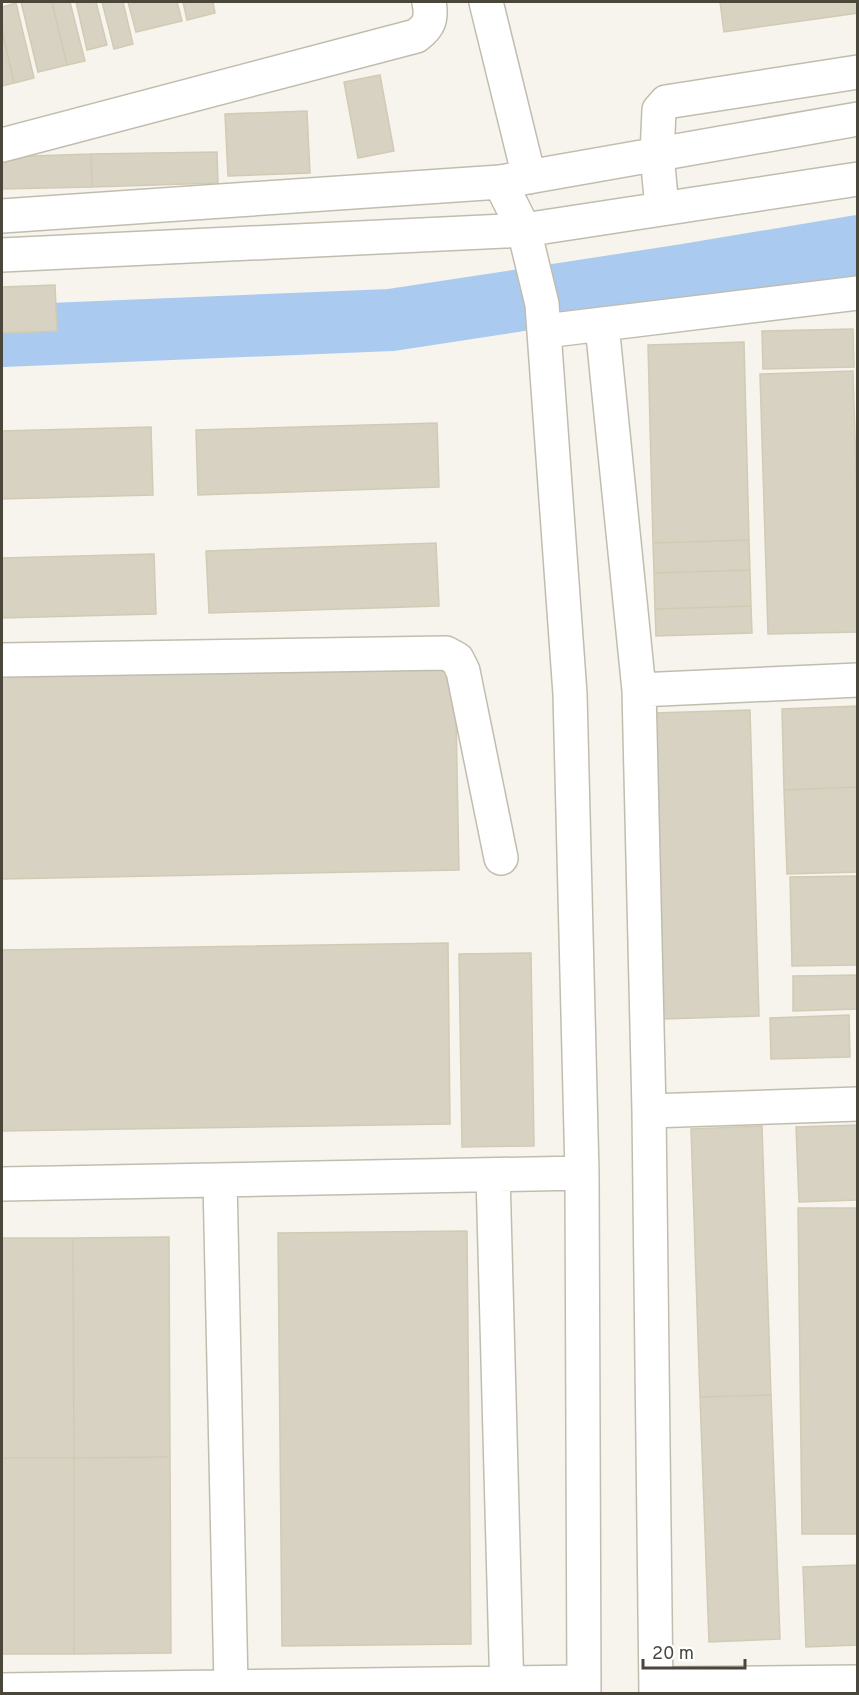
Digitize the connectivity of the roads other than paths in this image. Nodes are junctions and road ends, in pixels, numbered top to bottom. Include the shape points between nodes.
1 (429, 2) edge
2 (486, 2) edge
3 (858, 72) edge
4 (858, 119) edge
5 (2, 146) edge
6 (657, 155) junction
7 (858, 178) edge
8 (515, 179) junction
9 (662, 208) junction
10 (2, 216) edge
11 (524, 230) junction
12 (2, 255) edge
13 (858, 293) edge
14 (542, 309) junction
15 (602, 325) junction
16 (2, 660) edge
17 (858, 680) edge
18 (639, 690) junction
19 (501, 858) dead end
20 (858, 1104) edge
21 (649, 1111) junction
22 (582, 1173) junction
23 (493, 1175) junction
24 (220, 1180) junction
25 (2, 1184) edge
26 (858, 1682) edge
27 (231, 1686) junction
28 (507, 1688) edge
29 (584, 1688) edge
30 (656, 1689) edge
31 (2, 1690) edge

1 - 5 street via 430,22 416,36
2 - 8 street
3 - 6 street via 666,102 659,110
4 - 6 street
6 - 8 street
6 - 9 street
7 - 9 street
8 - 10 street
8 - 11 street
9 - 11 street
11 - 12 street
11 - 14 street
13 - 15 street
14 - 15 street
14 - 22 street via 570,694
15 - 18 street
16 - 19 street via 446,653 458,659 463,671
17 - 18 street
18 - 21 street
20 - 21 street
21 - 30 street
22 - 23 street
22 - 29 street
23 - 24 street
23 - 28 street
24 - 25 street
24 - 27 street
26 - 30 street
27 - 28 street
27 - 31 street
28 - 29 street

